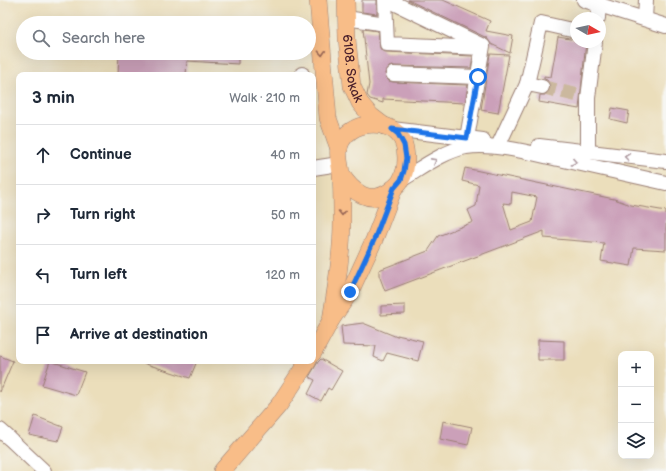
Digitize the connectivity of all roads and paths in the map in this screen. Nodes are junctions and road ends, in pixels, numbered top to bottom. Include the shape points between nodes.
1 (318, 0) edge
2 (346, 0) edge
3 (385, 0) edge
4 (388, 0) edge
5 (584, 0) edge
6 (646, 0) edge
7 (599, 8) edge
8 (346, 18) junction
9 (645, 19) junction
10 (386, 24) junction
11 (666, 26) edge
12 (570, 30) edge
13 (482, 48) junction
14 (594, 48) edge
15 (393, 74) dead end
16 (478, 77) junction
17 (527, 84) junction
18 (542, 87) tunnel mouth
19 (388, 127) junction
20 (467, 138) junction
21 (500, 142) junction
22 (588, 152) junction
23 (340, 162) junction
24 (666, 162) edge
25 (316, 167) edge
26 (666, 183) edge
27 (397, 184) junction
28 (331, 320) junction
29 (316, 348) edge
30 (306, 364) edge
31 (0, 430) edge
32 (44, 471) edge
33 (222, 471) edge

1 -> 23 main road, 6108. Sokak via 328,118
2 - 8 main road, 6108. Sokak
3 - 10 street
4 - 13 street via 483,46
5 - 7 street
6 - 9 street
7 - 9 street
8 - 10 street
8 - 19 main road, 6108. Sokak via 352,86 360,103 371,116
9 - 11 street
10 - 13 street via 387,44
12 - 17 street via 542,23
13 - 16 street
14 - 22 street via 584,97
15 - 16 street
16 - 20 street
17 - 18 street
17 - 21 street
19 - 20 street
19 - 23 main road via 369,124 349,132 342,139
19 - 27 main road via 398,134 404,145 406,158
20 - 21 street
21 - 22 street
24 -> 22 street
23 - 25 street
23 - 27 main road via 348,185 358,194 378,197 386,194
23 -> 28 main road via 342,230
27 -> 26 street via 433,161 466,147 524,151
27 - 28 main road via 350,292
28 - 29 main road
30 - 33 main road via 279,405
31 - 32 street

